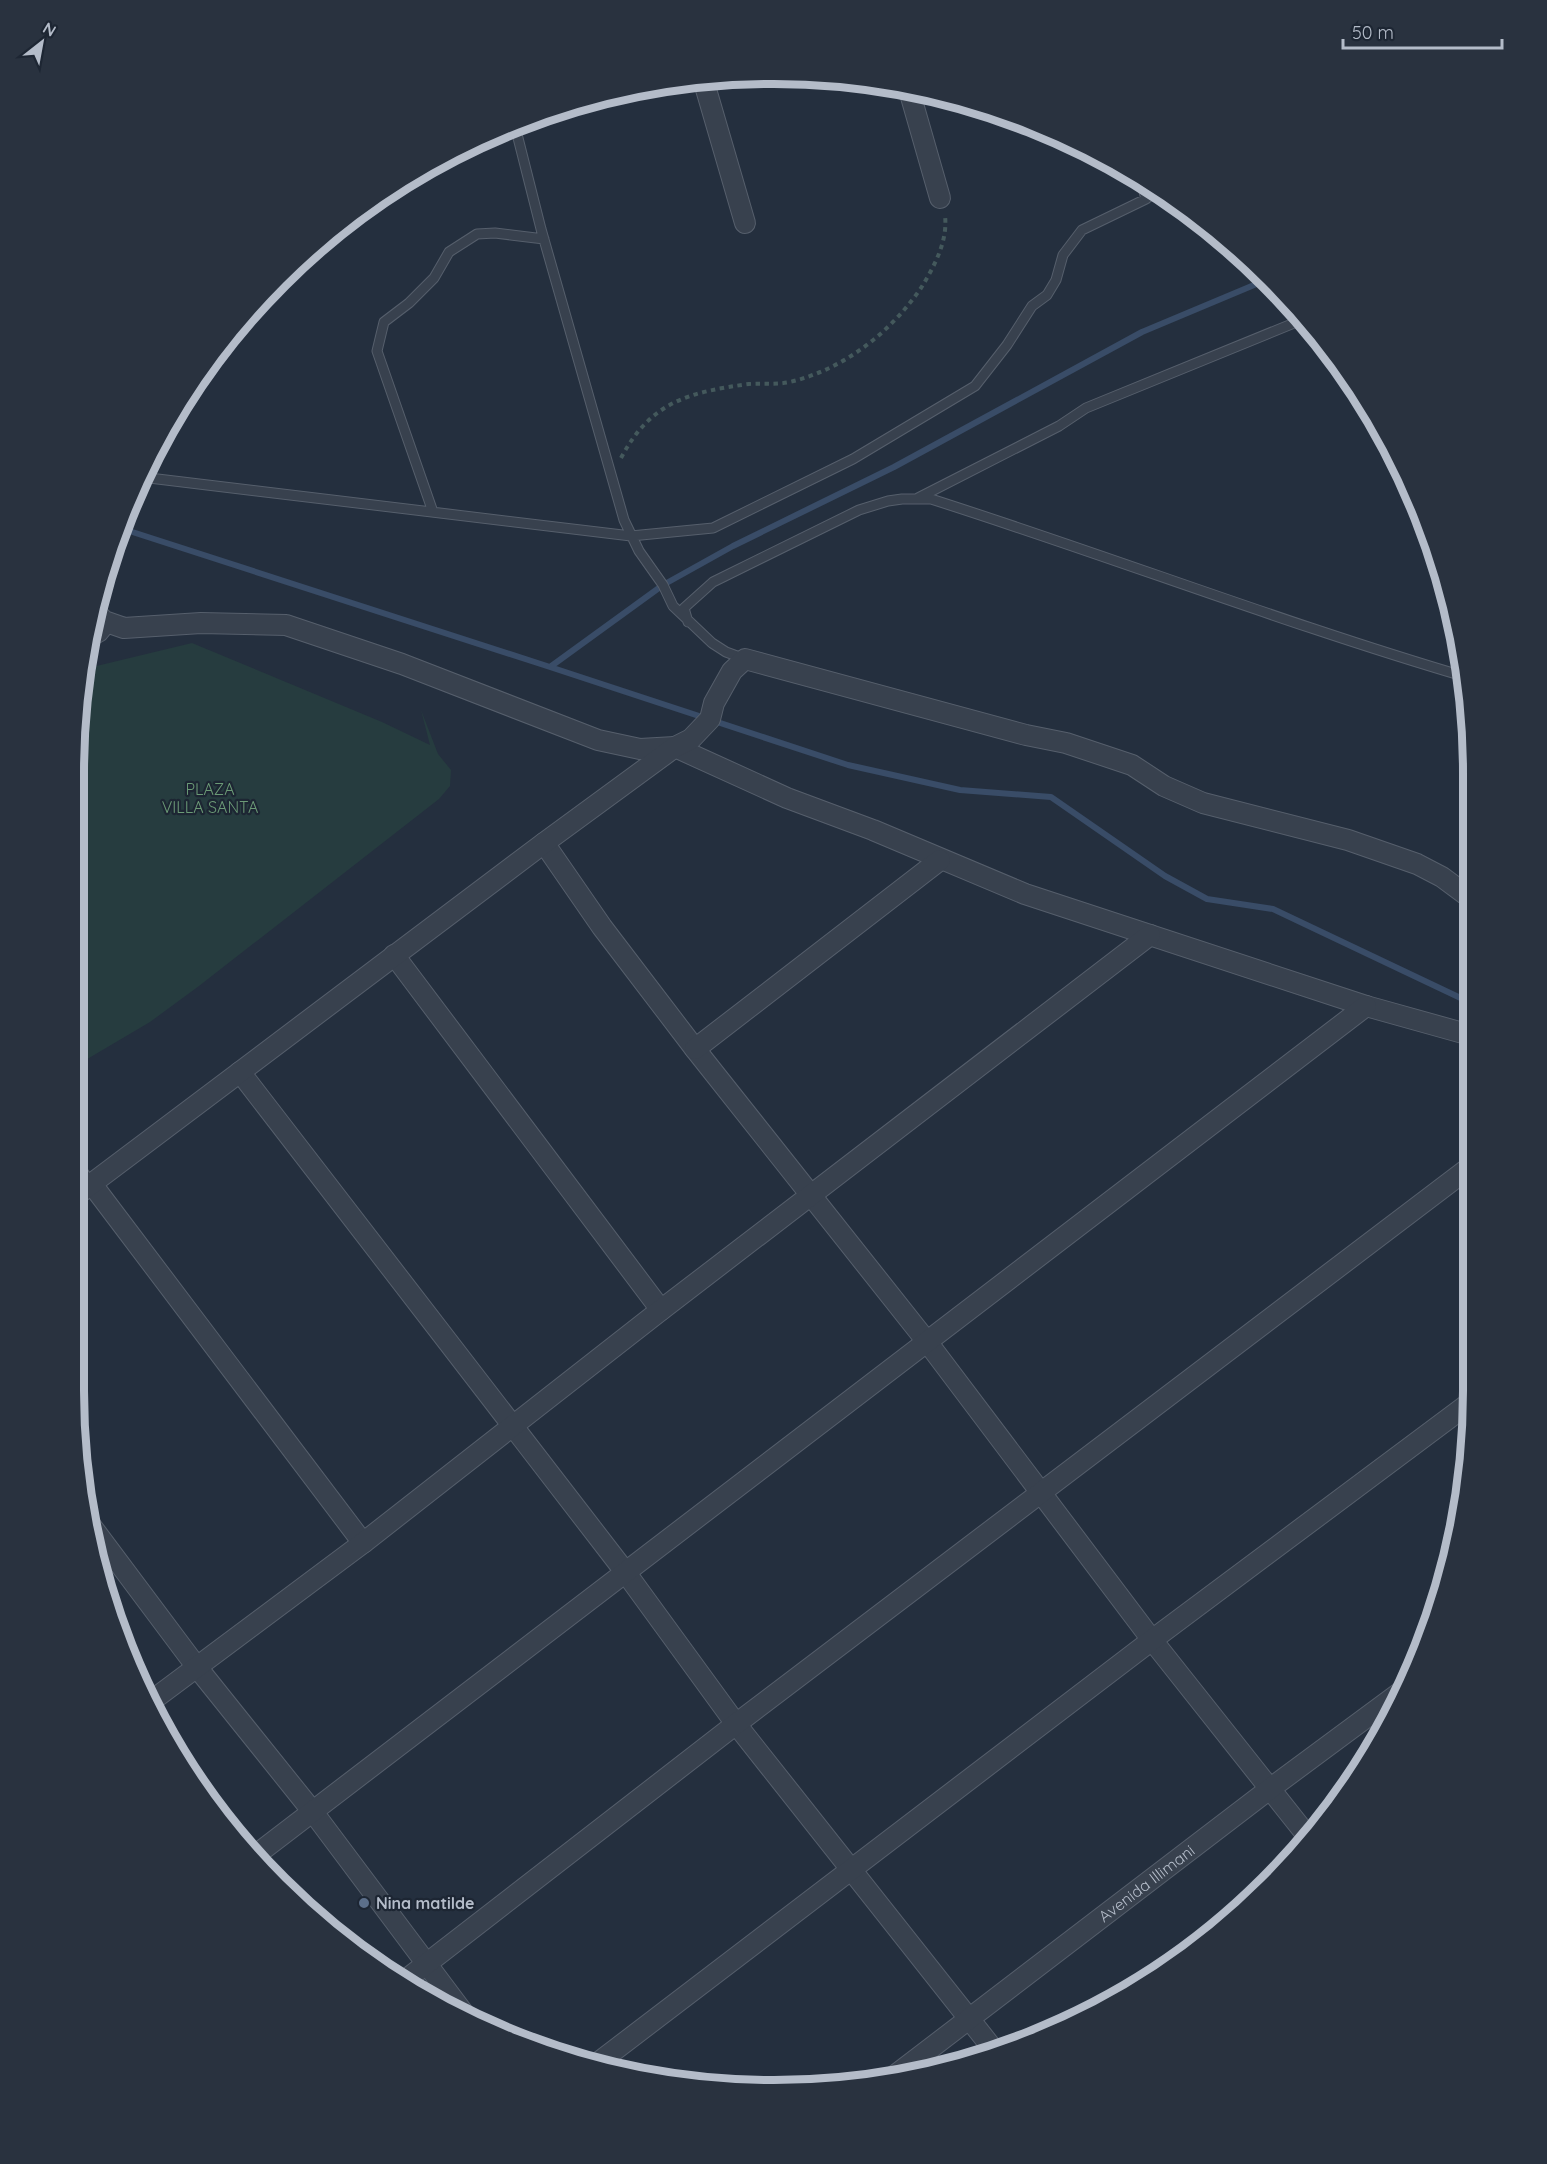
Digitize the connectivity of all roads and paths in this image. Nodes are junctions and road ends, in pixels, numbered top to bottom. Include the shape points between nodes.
1 (705, 88) edge
2 (911, 98) edge
3 (517, 134) edge
4 (1144, 192) edge
5 (1150, 196) edge
6 (940, 198) joint
7 (1146, 199) junction
8 (745, 223) dead end
9 (544, 239) junction
10 (1295, 323) edge
11 (611, 477) junction
12 (151, 478) edge
13 (916, 498) junction
14 (433, 512) junction
15 (631, 536) junction
16 (102, 618) edge
17 (688, 622) junction
18 (112, 624) junction
19 (97, 639) edge
20 (745, 659) junction
21 (1456, 675) edge
22 (675, 747) junction
23 (544, 843) junction
24 (940, 860) junction
25 (1463, 893) edge
26 (1150, 935) junction
27 (394, 955) junction
28 (1366, 1006) junction
29 (1463, 1033) edge
30 (695, 1049) junction
31 (240, 1072) junction
32 (1463, 1172) edge
33 (84, 1173) edge
34 (91, 1183) junction
35 (84, 1189) edge
36 (812, 1196) junction
37 (661, 1310) junction
38 (928, 1343) junction
39 (1463, 1408) edge
40 (513, 1427) junction
41 (1040, 1492) junction
42 (100, 1537) edge
43 (363, 1543) junction
44 (626, 1573) junction
45 (1152, 1640) junction
46 (196, 1666) junction
47 (156, 1697) edge
48 (1389, 1701) edge
49 (736, 1724) junction
50 (1271, 1788) junction
51 (313, 1812) junction
52 (1304, 1831) edge
53 (261, 1851) edge
54 (851, 1870) junction
55 (427, 1964) junction
56 (410, 1977) edge
57 (455, 2002) edge
58 (970, 2018) junction
59 (990, 2045) edge
60 (603, 2059) edge
61 (906, 2067) edge

1 - 8 street
2 - 6 street
3 - 9 lane
4 - 7 lane
5 - 7 lane
6 - 11 path via 946,228 933,266 901,314 871,344 820,372 788,382 693,393 677,400 635,435
7 - 15 lane via 1082,230 1062,255 1056,280 1047,295 1032,306 975,386 853,459 713,528
9 - 11 lane
9 - 14 lane via 477,234 449,252 434,278 384,322 377,351
10 - 13 lane via 1086,408 1059,426
11 - 15 lane
12 - 14 lane
13 - 17 lane via 859,510 713,582 684,608
13 - 21 lane via 990,518
14 - 15 lane
15 - 17 lane via 673,606
16 - 18 street
17 - 20 lane via 726,652
18 - 19 lane
18 - 22 street via 124,628 201,623 286,625 402,664 598,740 640,749
20 - 22 street via 732,671 714,703 710,719 691,739
20 - 25 street via 1066,743 1132,765 1164,786 1203,802 1348,840 1418,864
22 - 23 street
22 - 24 street
23 - 27 street
23 - 30 street
24 - 26 street via 1025,894
24 - 30 street
26 - 28 street
26 - 36 street
27 - 31 street
27 - 37 street
28 - 29 street
28 - 38 street
30 - 36 street
31 - 34 street
31 - 40 street
32 - 41 street
33 - 34 lane
34 - 35 street
34 - 43 street
36 - 37 street
36 - 38 street
37 - 40 street
38 - 41 street
38 - 44 street
39 - 45 street
40 - 43 street
40 - 44 street
41 - 45 street
41 - 49 street
42 - 46 street
43 - 46 street
44 - 49 street
44 - 51 street
45 - 50 street
45 - 54 street
46 - 47 street
46 - 51 street
48 - 50 street, Avenida Illimani
49 - 54 street
49 - 55 street
50 - 52 street
50 - 58 street, Avenida Illimani
51 - 53 street
51 - 55 street
54 - 58 street
54 - 60 street
55 - 56 street
55 - 57 street
58 - 59 street
58 - 61 street, Avenida Illimani

